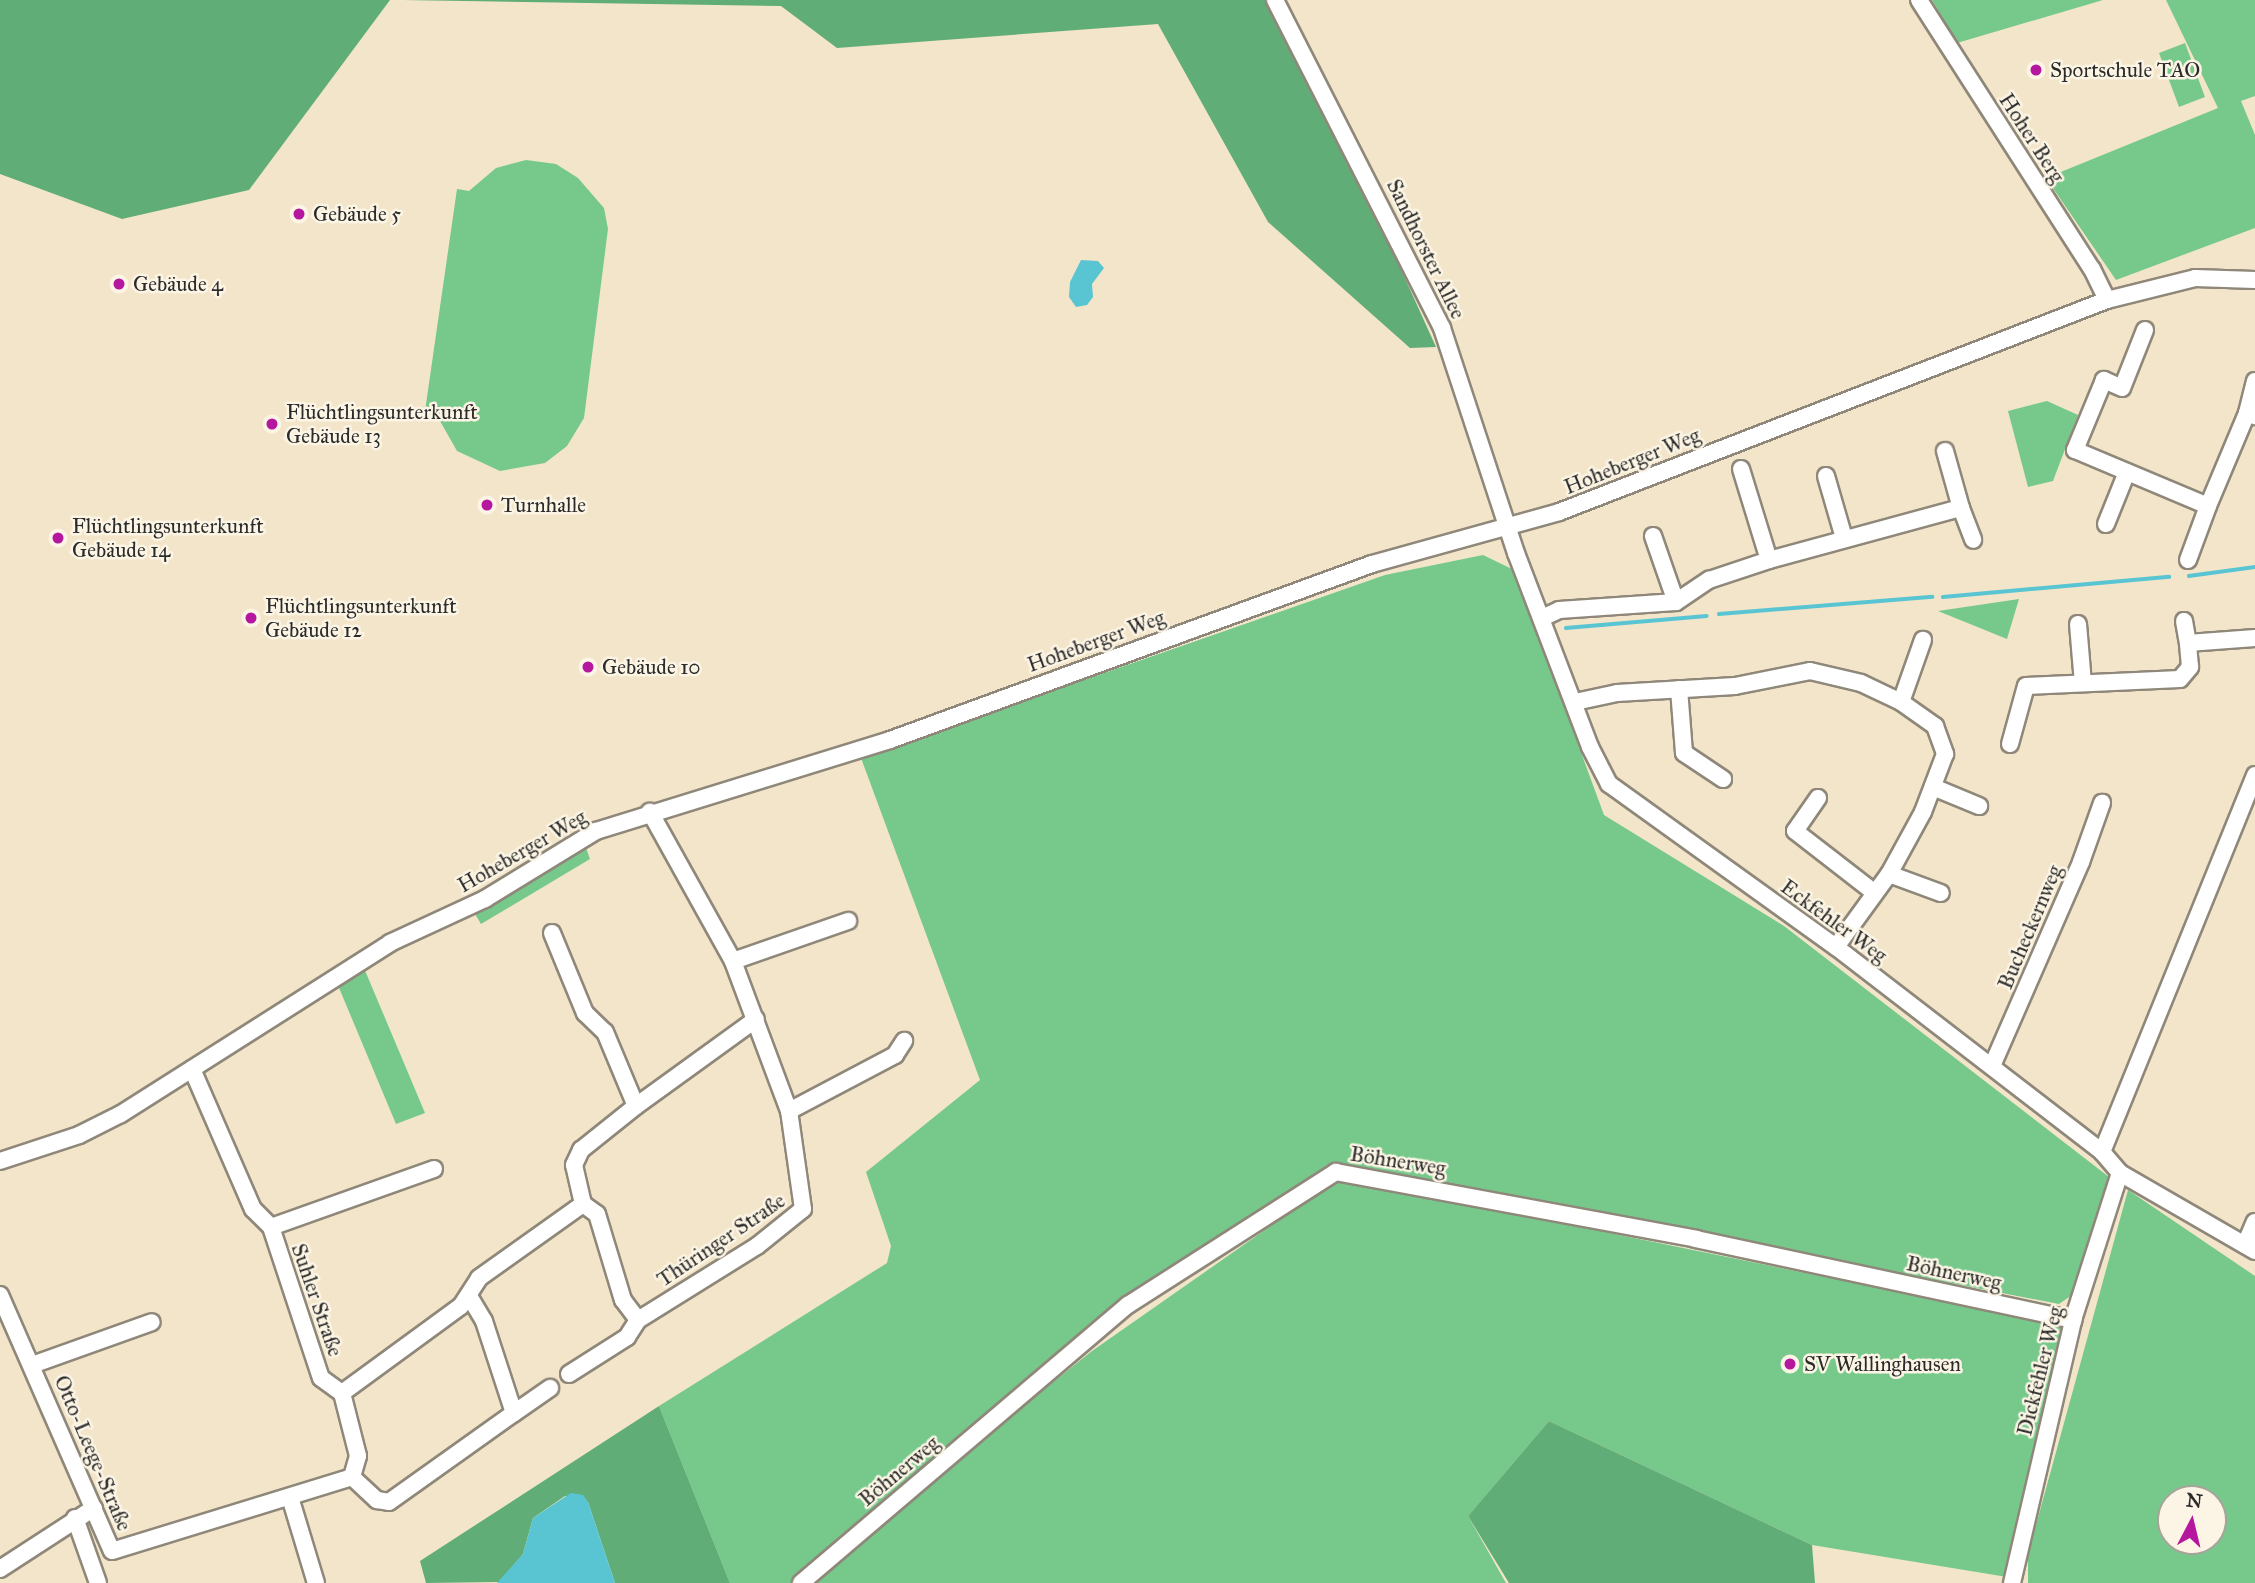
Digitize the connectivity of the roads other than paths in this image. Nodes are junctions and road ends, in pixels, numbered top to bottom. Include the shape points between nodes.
1 (1275, 0) edge
2 (1919, 0) edge
3 (2255, 280) edge
4 (2107, 300) junction
5 (2145, 330) dead end
6 (2255, 381) edge
7 (2251, 414) edge
8 (1945, 451) dead end
9 (1741, 469) dead end
10 (2127, 472) junction
11 (1826, 476) dead end
12 (2208, 506) junction
13 (1961, 508) junction
14 (2106, 524) dead end
15 (1508, 529) junction
16 (1653, 536) dead end
17 (1844, 538) junction
18 (1973, 540) dead end
19 (1769, 559) junction
20 (2188, 560) dead end
21 (1676, 602) junction
22 (1542, 618) junction
23 (2184, 621) dead end
24 (2078, 624) dead end
25 (2255, 638) edge
26 (1923, 640) dead end
27 (2188, 643) junction
28 (2083, 683) junction
29 (1679, 689) junction
30 (1575, 702) junction
31 (1901, 702) junction
32 (2010, 744) dead end
33 (2255, 775) edge
34 (1723, 779) dead end
35 (1933, 786) junction
36 (1818, 798) dead end
37 (2102, 803) dead end
38 (1979, 806) dead end
39 (650, 812) junction
40 (1889, 874) junction
41 (1875, 892) junction
42 (1941, 893) dead end
43 (848, 921) dead end
44 (552, 933) dead end
45 (1836, 947) junction
46 (733, 961) junction
47 (756, 1019) junction
48 (904, 1041) dead end
49 (1992, 1066) junction
50 (192, 1069) junction
51 (636, 1106) junction
52 (789, 1111) junction
53 (2102, 1152) junction
54 (0, 1161) edge
55 (434, 1169) dead end
56 (2120, 1173) junction
57 (583, 1204) junction
58 (2255, 1222) edge
59 (271, 1227) junction
60 (2250, 1248) edge
61 (0, 1295) edge
62 (469, 1296) junction
63 (638, 1320) junction
64 (2073, 1320) junction
65 (152, 1322) dead end
66 (32, 1365) junction
67 (569, 1374) dead end
68 (550, 1388) dead end
69 (342, 1393) junction
70 (514, 1413) junction
71 (352, 1477) junction
72 (290, 1497) junction
73 (94, 1508) junction
74 (75, 1518) junction
75 (112, 1551) junction
76 (91, 1559) junction
77 (0, 1569) edge
78 (98, 1583) edge
79 (316, 1583) edge
80 (801, 1583) edge
81 (2012, 1583) edge

1 - 15 street, Sandhorster Allee via 1442,328
2 - 4 street, Hoher Berg via 2092,269
3 - 4 street, Hoheberger Weg via 2196,278
4 - 15 street, Hoheberger Weg
5 - 10 street via 2122,388 2104,380 2075,450
6 - 7 street
7 - 12 street
8 - 13 street
9 - 19 street
10 - 12 street
10 - 14 street
11 - 17 street
12 - 20 street
13 - 17 street
13 - 18 street
15 - 22 street, Eckfehler Weg
15 - 39 street, Hoheberger Weg via 1372,564 890,740
16 - 21 street
17 - 19 street
19 - 21 street via 1709,580
21 - 22 street via 1559,610
22 - 30 street, Eckfehler Weg
23 - 27 street
24 - 28 street
25 - 27 street
26 - 31 street
27 - 28 street via 2190,667 2180,678
28 - 32 street via 2026,686
29 - 30 street via 1617,693
29 - 31 street via 1735,686 1810,671 1861,683
29 - 34 street via 1684,753
30 - 45 street, Eckfehler Weg via 1609,784
31 - 35 street via 1936,726 1945,754
33 - 53 street
35 - 38 street
35 - 40 street
36 - 41 street via 1795,831
37 - 49 street, Bucheckernweg
39 - 46 street, Thüringer Straße
39 - 50 street, Hoheberger Weg via 596,831 485,899 390,943
40 - 41 street
40 - 42 street
41 - 45 street
43 - 46 street
44 - 51 street via 585,1013 605,1032
45 - 49 street, Eckfehler Weg
46 - 47 street, Thüringer Straße
47 - 51 street
47 - 52 street, Thüringer Straße
48 - 52 street via 895,1055
49 - 53 street, Eckfehler Weg
50 - 54 street, Hoheberger Weg via 79,1135
50 - 59 street, Suhler Straße via 253,1209
51 - 57 street via 581,1150 574,1165
52 - 63 street, Thüringer Straße via 803,1209 757,1246
53 - 56 street, Eckfehler Weg
55 - 59 street
56 - 60 street, Eckfehler Weg
56 - 64 street, Dickfehler Weg
57 - 62 street via 479,1278
57 - 63 street via 597,1214 623,1300
58 - 60 street
59 - 69 street, Suhler Straße via 321,1378
61 - 66 street, Otto-Leege-Straße
62 - 69 street
62 - 70 street via 484,1321
63 - 67 street, Thüringer Straße via 626,1336
64 - 80 street, Böhnerweg via 1711,1242 1336,1172 1128,1306
64 - 81 street, Dickfehler Weg
65 - 66 street
66 - 73 street, Otto-Leege-Straße
68 - 70 street
69 - 71 street via 358,1456
70 - 71 street via 389,1502 377,1500
71 - 72 street, Otto-Leege-Straße
72 - 75 street, Otto-Leege-Straße
72 - 79 street
73 - 74 street
73 - 75 street, Otto-Leege-Straße
74 - 76 street
74 - 77 street
75 - 76 street
76 - 78 street

